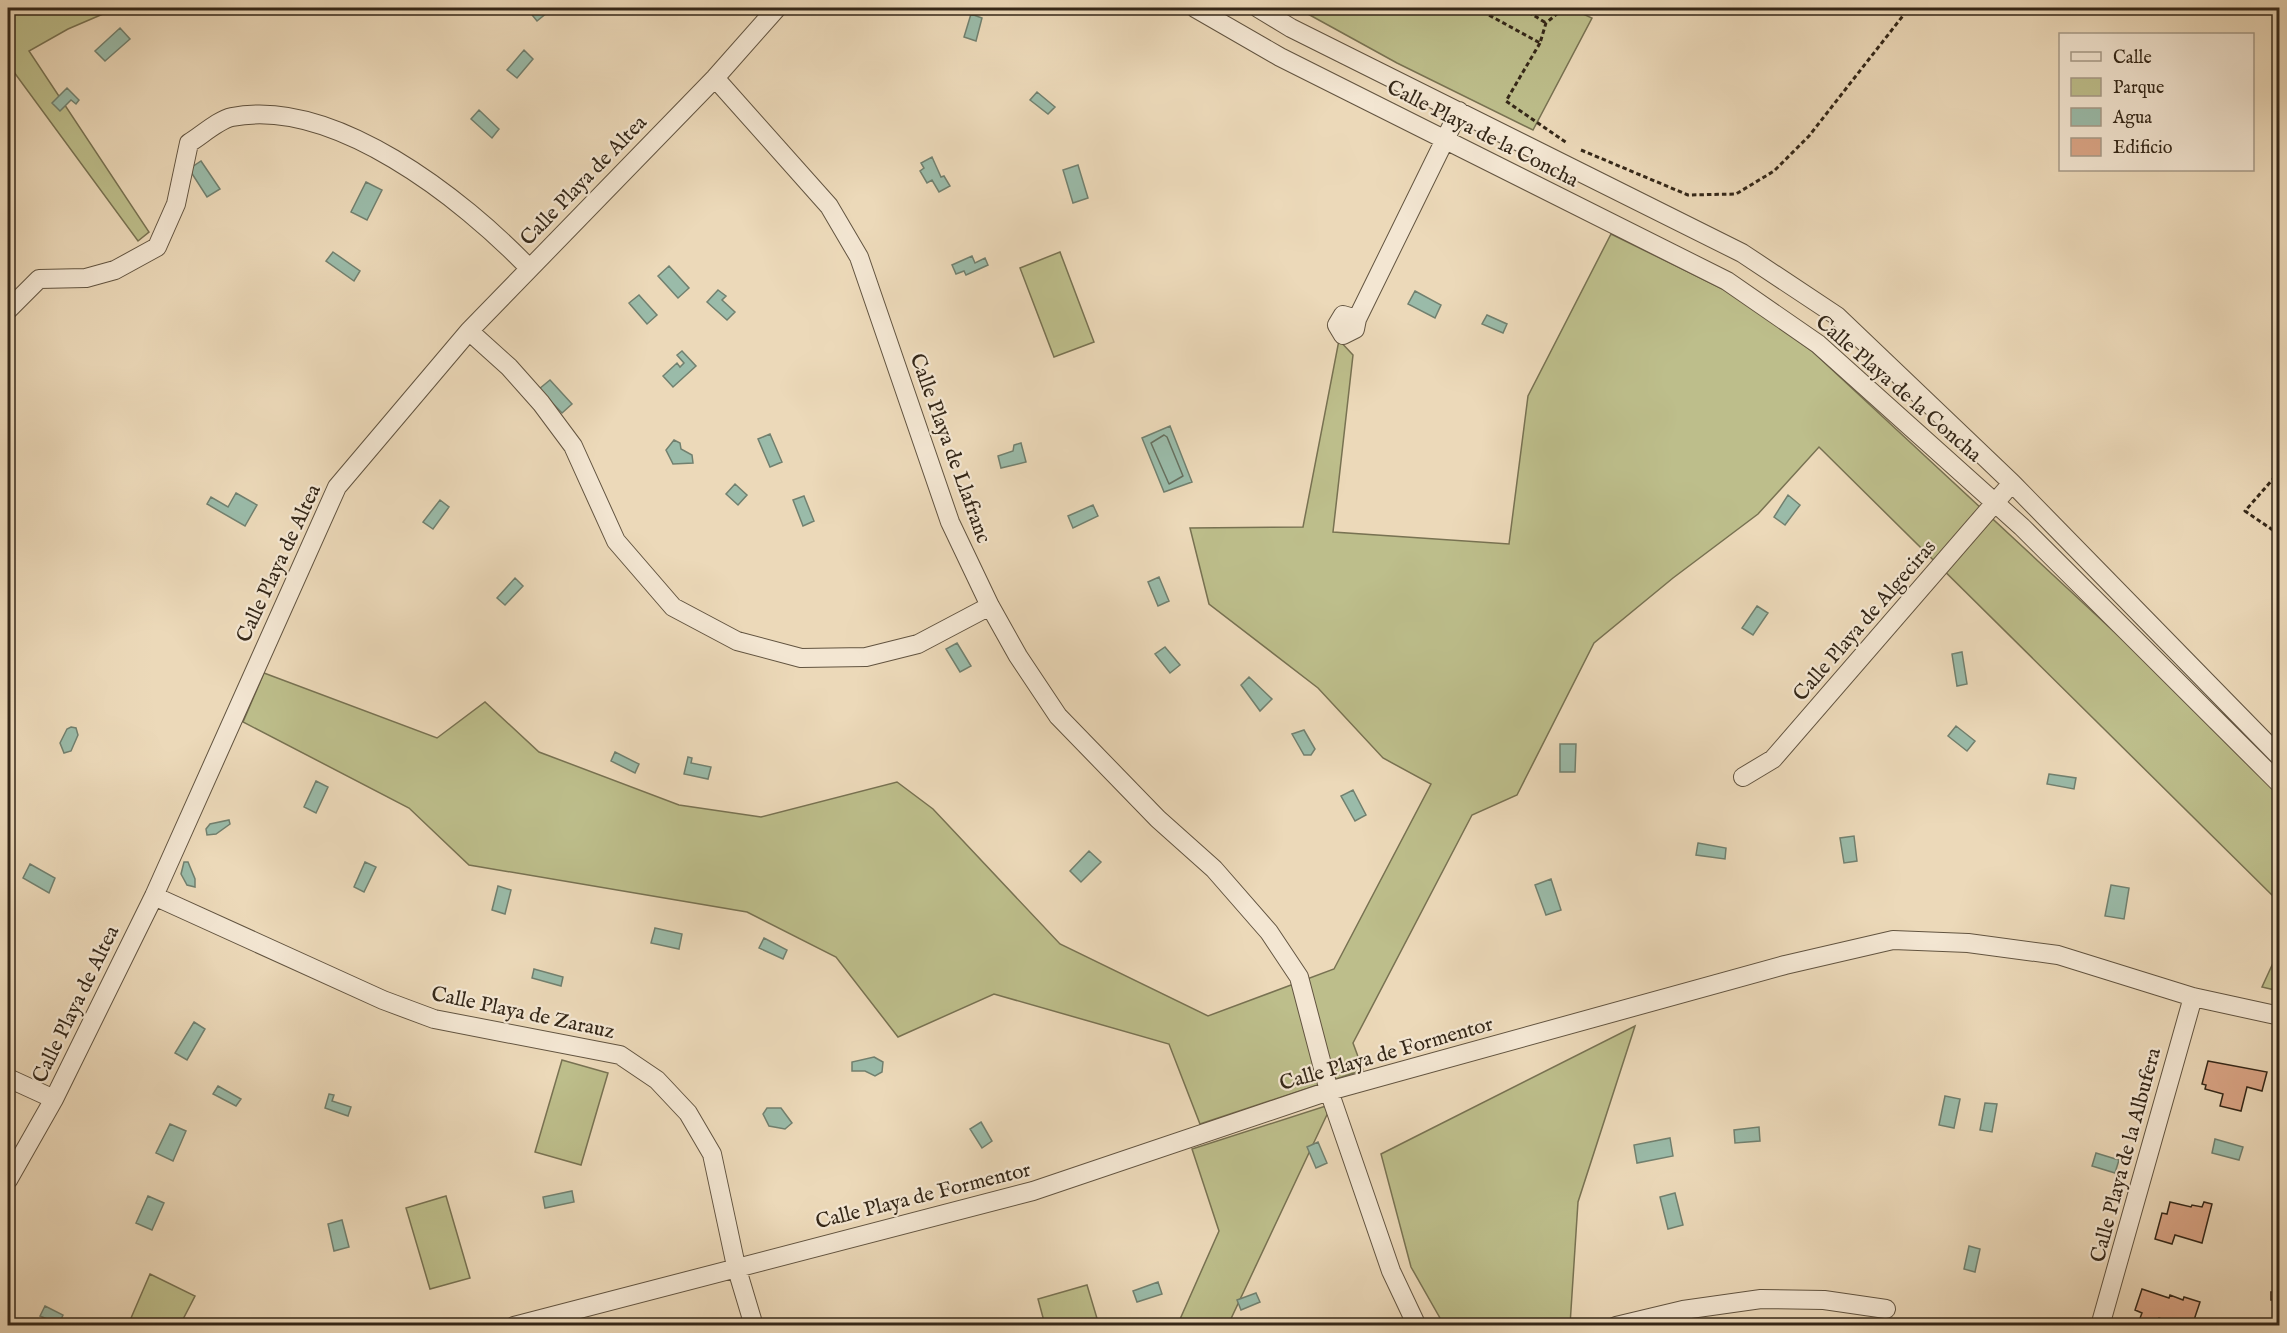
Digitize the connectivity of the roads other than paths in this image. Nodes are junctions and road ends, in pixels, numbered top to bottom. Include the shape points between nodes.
1 (777, 8) edge
2 (1195, 8) edge
3 (1258, 8) edge
4 (715, 78) junction
5 (1460, 111) junction
6 (1447, 139) junction
7 (529, 268) junction
8 (8, 309) edge
9 (1358, 319) dead end
10 (469, 330) junction
11 (2012, 483) junction
12 (1995, 503) junction
13 (990, 606) junction
14 (2280, 757) edge
15 (1743, 777) dead end
16 (2280, 784) edge
17 (154, 896) junction
18 (2193, 997) junction
19 (2280, 1016) edge
20 (8, 1078) edge
21 (1329, 1091) junction
22 (54, 1098) junction
23 (8, 1180) edge
24 (736, 1266) junction
25 (1886, 1310) dead end
26 (514, 1326) edge
27 (754, 1326) edge
28 (1418, 1326) edge
29 (1616, 1326) edge
30 (2100, 1326) edge

1 - 4 street, Calle Playa de Altea
2 - 6 street, Calle Playa de la Concha via 1280,57
3 - 5 street, Calle Playa de la Concha
4 - 7 street, Calle Playa de Altea
4 - 13 street, Calle Playa de Llafranc via 829,206 859,257 943,501
5 - 6 street
5 - 11 street, Calle Playa de la Concha via 1742,253 1837,316
6 - 9 street
6 - 12 street, Calle Playa de la Concha via 1727,281 1818,344
7 - 8 street via 501,238 390,155 333,129 286,116 231,117 189,143 176,204 157,247 115,270 86,278 39,279
7 - 10 street, Calle Playa de Altea
10 - 13 street via 541,403 573,446 616,541 673,607 737,641 801,658 866,657 918,644
10 - 17 street, Calle Playa de Altea via 337,487
11 - 12 street, Calle Playa de Algeciras
11 - 14 street, Calle Playa de la Concha
12 - 15 street, Calle Playa de Algeciras via 1773,759
12 - 16 street, Calle Playa de la Concha
13 - 21 street, Calle Playa de Llafranc via 1058,716 1158,819 1215,869 1269,932 1299,977
17 - 22 street, Calle Playa de Altea
17 - 24 street, Calle Playa de Zarauz via 383,1000 434,1019 620,1055 657,1080 688,1113 712,1154
18 - 19 street, Calle Playa de Formentor
18 - 21 street, Calle Playa de Formentor via 2058,956 1968,943 1893,940 1785,965
18 - 30 street, Calle Playa de la Albufera
20 - 22 street
21 - 24 street, Calle Playa de Formentor via 1033,1191
21 - 28 street, Calle Playa de Llafranc via 1391,1271
22 - 23 street, Calle Playa de Altea
24 - 26 street, Calle Playa de Formentor
24 - 27 street, Calle Playa de Zarauz
25 - 29 street via 1824,1300 1761,1299 1683,1310

